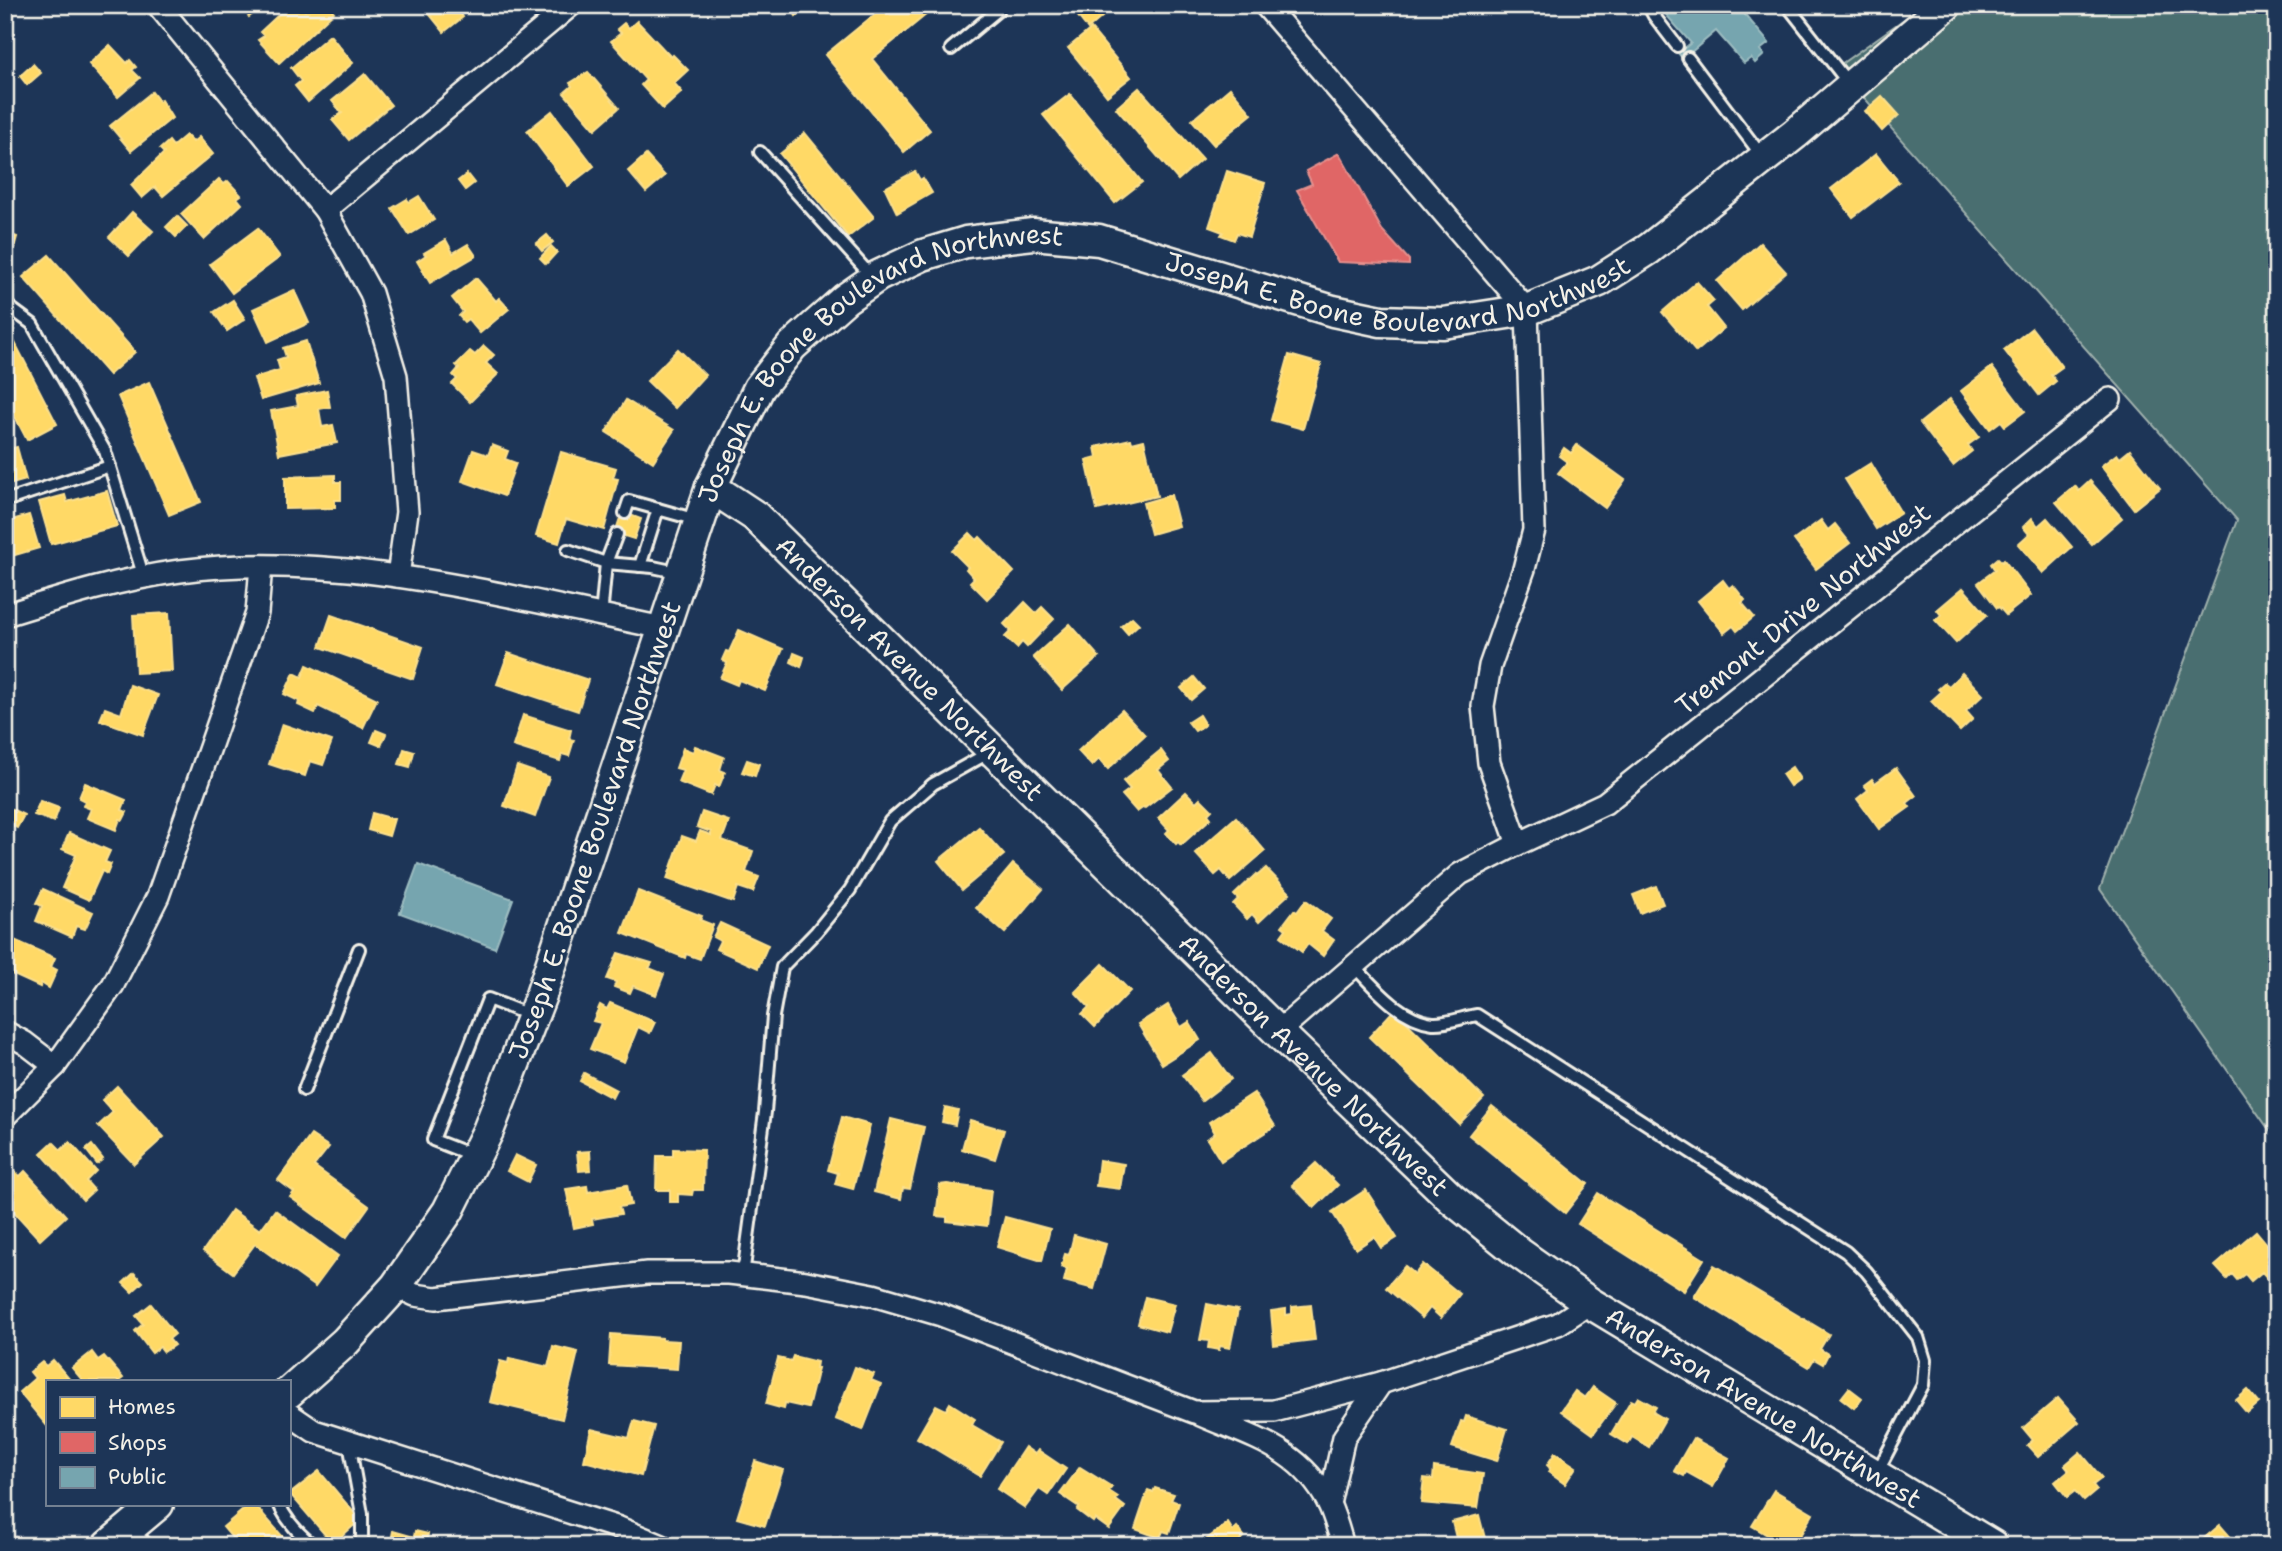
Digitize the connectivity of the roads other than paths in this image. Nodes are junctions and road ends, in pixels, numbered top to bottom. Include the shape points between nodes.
1 (158, 5) edge
2 (571, 5) edge
3 (1000, 5) edge
4 (1265, 5) edge
5 (1648, 5) edge
6 (1787, 5) edge
7 (1946, 5) edge
8 (1678, 46) dead end
9 (951, 49) dead end
10 (1688, 58) dead end
11 (1851, 86) junction
12 (760, 152) dead end
13 (1765, 159) junction
14 (325, 210) junction
15 (874, 279) junction
16 (5, 304) edge
17 (1527, 310) junction
18 (2110, 399) dead end
19 (110, 467) junction
20 (711, 487) junction
21 (5, 501) edge
22 (658, 509) junction
23 (625, 513) dead end
24 (700, 521) junction
25 (617, 534) dead end
26 (568, 550) dead end
27 (606, 563) junction
28 (261, 566) junction
29 (640, 566) junction
30 (682, 573) junction
31 (398, 576) junction
32 (144, 578) junction
33 (5, 615) edge
34 (601, 615) junction
35 (664, 628) junction
36 (993, 751) junction
37 (1518, 844) junction
38 (359, 949) dead end
39 (1354, 966) junction
40 (532, 1016) junction
41 (5, 1032) edge
42 (1278, 1032) junction
43 (55, 1066) junction
44 (304, 1090) dead end
45 (5, 1116) edge
46 (475, 1156) junction
47 (743, 1275) junction
48 (396, 1286) junction
49 (1590, 1303) junction
50 (1381, 1383) junction
51 (290, 1391) edge
52 (1194, 1412) junction
53 (290, 1415) edge
54 (349, 1443) junction
55 (1875, 1475) junction
56 (1329, 1504) junction
57 (156, 1506) edge
58 (280, 1506) edge
59 (129, 1540) edge
60 (314, 1546) edge
61 (362, 1546) edge
62 (662, 1546) edge
63 (1343, 1546) edge
64 (1993, 1546) edge

1 - 14 street
2 - 14 street
3 - 9 lane
4 - 17 street
5 - 8 lane
6 - 11 lane
7 - 11 main road, Joseph E. Boone Boulevard Northwest
10 - 13 lane
11 - 13 main road, Joseph E. Boone Boulevard Northwest
12 - 15 lane
13 - 17 main road, Joseph E. Boone Boulevard Northwest via 1649,250 1599,281
14 - 31 street via 371,293 397,376 407,512
15 - 17 main road, Joseph E. Boone Boulevard Northwest via 923,255 967,242 1033,234 1099,240 1333,311 1381,321 1443,323
15 - 20 main road, Joseph E. Boone Boulevard Northwest via 792,346 759,388
16 - 19 lane via 32,324
17 - 37 street via 1534,530 1490,666 1483,706 1489,763
18 - 37 street, Tremont Drive Northwest via 1605,803
19 - 21 lane
19 - 32 lane
20 - 24 main road, Joseph E. Boone Boulevard Northwest
20 - 36 main road, Anderson Avenue Northwest via 755,516
22 - 23 lane via 629,501
22 - 24 lane
22 - 29 lane
24 - 30 main road, Joseph E. Boone Boulevard Northwest
25 - 27 lane
26 - 27 lane
27 - 29 lane
27 - 34 lane
28 - 31 street
28 - 32 street
28 - 43 street via 257,613 158,896 113,985
29 - 30 lane
30 - 35 main road, Joseph E. Boone Boulevard Northwest
31 - 34 street
32 - 33 street via 100,586
34 - 35 street
35 - 40 main road, Joseph E. Boone Boulevard Northwest
36 - 42 main road, Anderson Avenue Northwest
36 - 47 lane via 933,783 890,821 850,890 782,967
37 - 39 street, Tremont Drive Northwest via 1460,874
38 - 44 lane
39 - 42 street, Tremont Drive Northwest
39 - 55 lane via 1387,1001 1407,1013 1434,1023 1477,1015 1856,1261 1918,1337 1925,1360 1923,1385
40 - 46 main road, Joseph E. Boone Boulevard Northwest
40 - 46 lane via 488,999 433,1140
41 - 43 street
42 - 49 main road, Anderson Avenue Northwest via 1452,1199
43 - 45 street
46 - 48 main road, Joseph E. Boone Boulevard Northwest via 448,1211
47 - 48 street via 647,1273 436,1298
47 - 52 street via 806,1282 941,1315
48 - 51 main road, Joseph E. Boone Boulevard Northwest via 345,1342
49 - 50 street via 1558,1325
49 - 55 main road, Anderson Avenue Northwest
50 - 52 street via 1274,1411
50 - 56 street via 1344,1437
52 - 56 street via 1282,1450 1308,1473
53 - 54 street via 314,1431
54 - 61 lane via 362,1514
54 - 62 street via 619,1528
55 - 64 main road, Anderson Avenue Northwest
56 - 63 street
57 - 59 main road
58 - 60 lane

